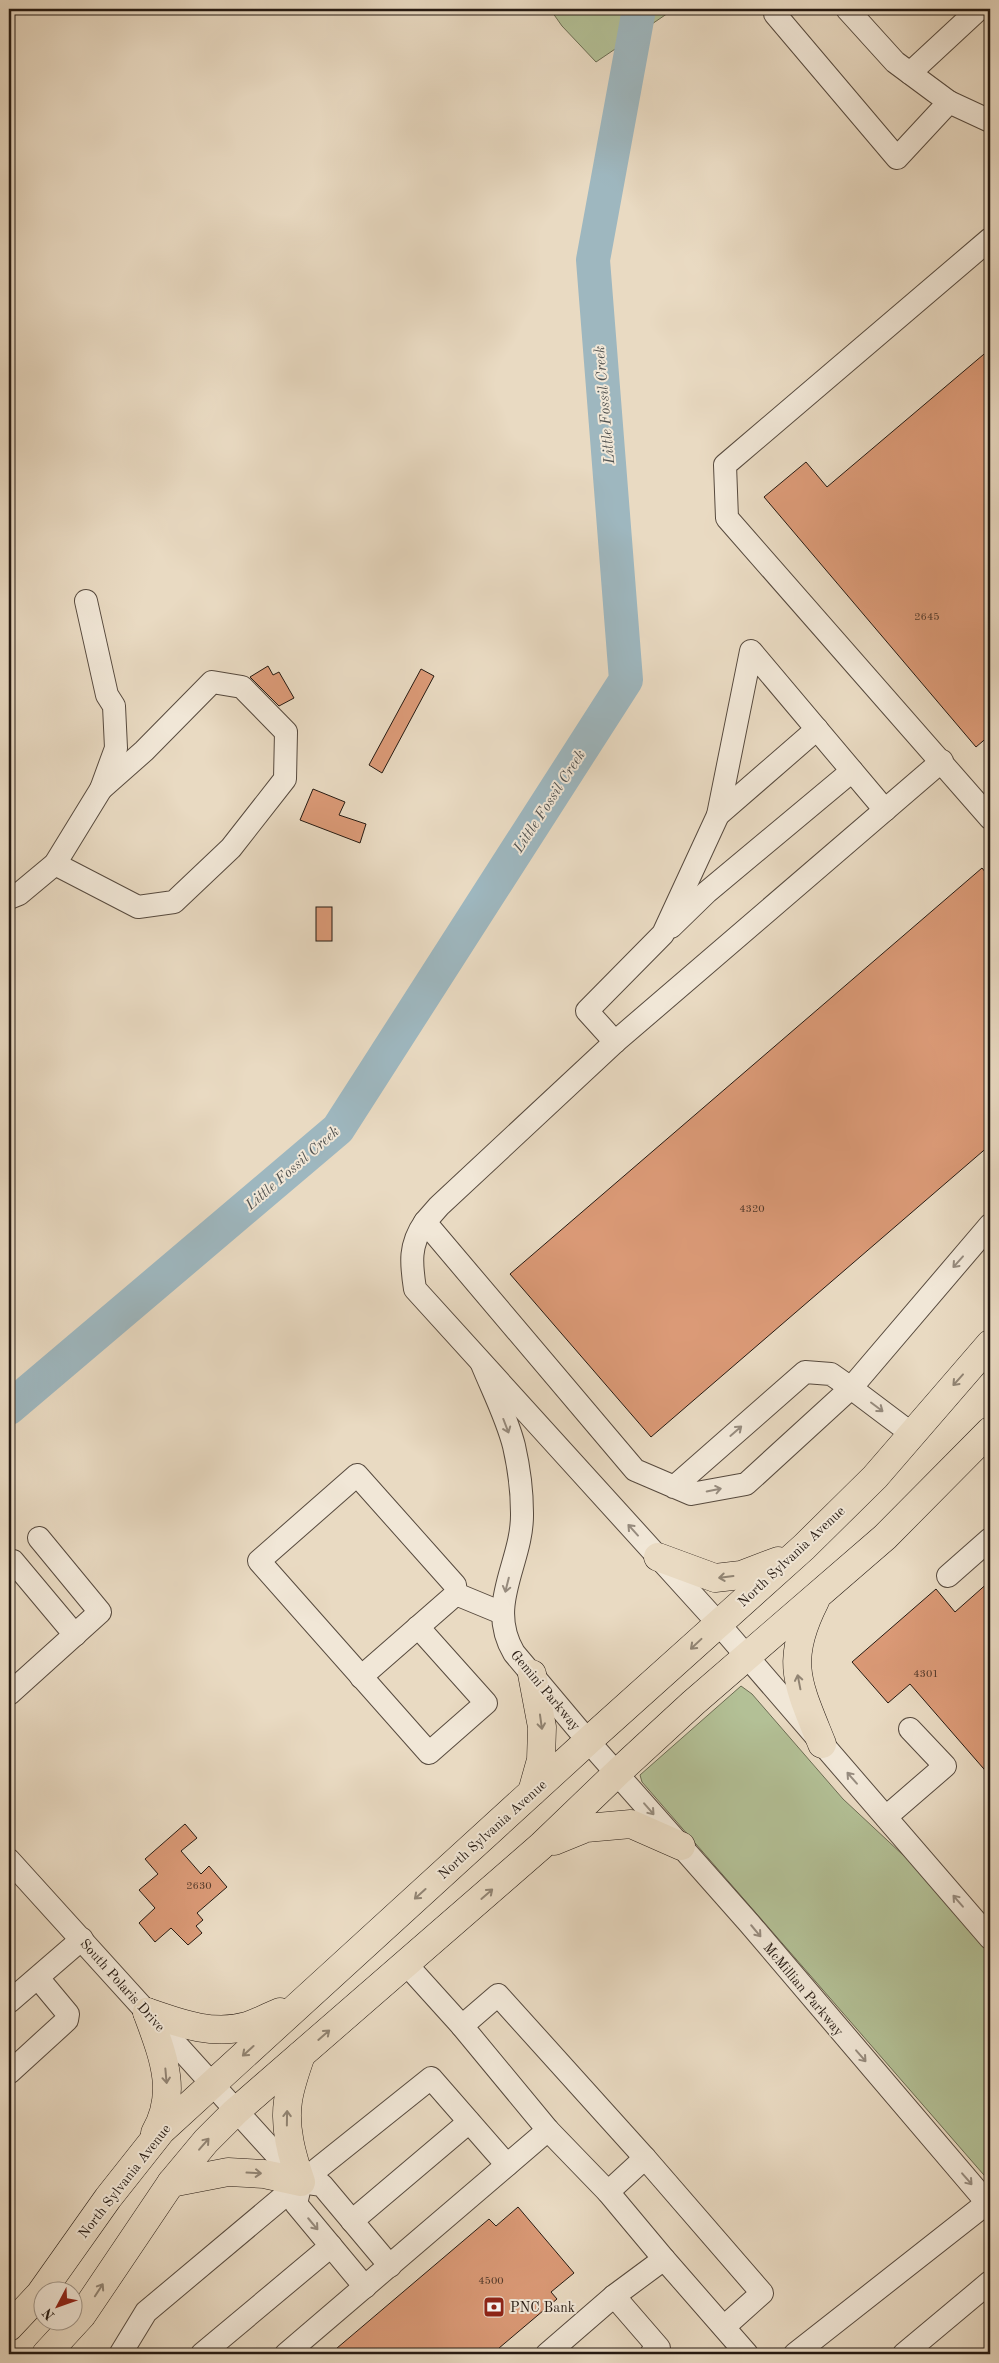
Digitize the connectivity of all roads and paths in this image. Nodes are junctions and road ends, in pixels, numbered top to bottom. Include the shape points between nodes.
1 (775, 9) edge
2 (847, 9) edge
3 (979, 9) edge
4 (910, 73) junction
5 (949, 102) junction
6 (990, 121) edge
7 (990, 239) edge
8 (86, 601) dead end
9 (817, 729) junction
10 (942, 761) junction
11 (852, 771) junction
12 (101, 789) junction
13 (988, 809) edge
14 (885, 810) junction
15 (718, 815) junction
16 (55, 864) junction
17 (9, 898) edge
18 (662, 934) junction
19 (615, 1042) junction
20 (425, 1222) junction
21 (990, 1226) edge
22 (990, 1344) edge
23 (482, 1364) junction
24 (851, 1388) junction
25 (990, 1431) edge
26 (912, 1434) junction
27 (674, 1487) junction
28 (39, 1538) dead end
29 (990, 1539) edge
30 (804, 1547) junction
31 (658, 1558) junction
32 (13, 1561) dead end
33 (948, 1576) dead end
34 (456, 1594) junction
35 (818, 1594) junction
36 (502, 1614) junction
37 (718, 1623) junction
38 (418, 1626) junction
39 (75, 1635) junction
40 (748, 1657) junction
41 (532, 1674) junction
42 (361, 1677) junction
43 (11, 1686) edge
44 (910, 1728) dead end
45 (588, 1741) junction
46 (822, 1744) junction
47 (617, 1773) junction
48 (532, 1792) junction
49 (886, 1818) junction
50 (541, 1846) junction
51 (681, 1846) junction
52 (9, 1860) edge
53 (990, 1938) edge
54 (82, 1939) junction
55 (406, 1964) junction
56 (38, 1978) junction
57 (9, 2002) edge
58 (300, 2004) junction
59 (147, 2012) junction
60 (462, 2026) junction
61 (300, 2055) junction
62 (9, 2073) edge
63 (211, 2085) junction
64 (235, 2112) junction
65 (469, 2122) junction
66 (548, 2130) junction
67 (145, 2151) junction
68 (645, 2158) junction
69 (507, 2165) junction
70 (300, 2182) junction
71 (171, 2184) junction
72 (608, 2192) junction
73 (989, 2204) edge
74 (352, 2221) junction
75 (330, 2246) junction
76 (664, 2259) junction
77 (390, 2266) junction
78 (990, 2282) edge
79 (365, 2287) junction
80 (614, 2296) junction
81 (9, 2327) edge
82 (724, 2327) junction
83 (46, 2354) edge
84 (123, 2354) edge
85 (202, 2354) edge
86 (286, 2354) edge
87 (547, 2354) edge
88 (651, 2354) edge
89 (747, 2354) edge
90 (795, 2354) edge
91 (904, 2354) edge

1 - 5 street via 775,14 897,158
2 - 4 street via 895,62
3 - 4 street
4 - 5 street
5 - 6 street
7 - 10 street via 725,465 727,518
8 - 12 street via 107,695 114,706 116,748
9 - 11 street
9 - 15 street
9 - 15 street via 751,651
10 - 13 street
10 - 14 street
11 - 14 street
11 - 18 street via 707,892
12 - 16 street
12 - 16 street via 212,682 242,687 286,732 285,779 232,848 174,902 138,907
14 - 19 street
15 - 18 street
16 - 17 street
18 - 19 street via 587,1011
19 - 20 street
20 - 23 street, Gemini Parkway via 418,1232 410,1258 415,1289
20 - 27 street via 635,1470
21 -> 24 street
22 -> 26 main road, North Sylvania Avenue
31 -> 23 street, Gemini Parkway
23 -> 36 street, Gemini Parkway via 514,1444 521,1482 522,1516
24 -> 26 street
27 -> 24 street via 691,1494 746,1484
27 -> 24 street via 805,1372 831,1374
25 - 35 main road via 885,1537
26 - 30 main road, North Sylvania Avenue via 875,1477
28 - 39 street via 100,1612
29 - 33 street
30 -> 31 main road via 756,1570 715,1578
30 - 37 main road, North Sylvania Avenue
31 - 37 street, Gemini Parkway
32 - 39 street
34 - 36 street
34 - 38 street
34 - 42 street via 455,1585 357,1475 259,1561
35 - 40 main road
46 -> 35 main road via 800,1687 796,1662 802,1626
36 - 41 street, Gemini Parkway via 505,1639
37 - 40 street, Gemini Parkway
37 -> 45 main road, North Sylvania Avenue
38 - 42 street
38 - 42 street via 486,1703 429,1753
39 - 43 street
40 - 46 street
40 - 47 main road
41 - 45 street, Gemini Parkway
41 -> 48 main road via 542,1727 540,1760
44 - 49 street via 945,1766
45 - 47 street, Gemini Parkway
45 - 48 main road, North Sylvania Avenue
49 -> 46 street
47 - 50 main road
47 -> 51 street, McMillian Parkway
48 -> 58 main road, North Sylvania Avenue
53 -> 49 street
50 - 51 main road via 586,1828 632,1824
55 -> 50 main road
51 -> 73 street, McMillian Parkway
52 - 54 street, South Polaris Drive
54 - 56 street
54 - 59 street, South Polaris Drive
55 - 60 street
61 -> 55 main road
56 - 57 street
56 - 62 street via 68,2014 67,2020
58 - 59 main road via 247,2026 211,2030
58 -> 63 main road, North Sylvania Avenue
59 - 63 street, South Polaris Drive
59 -> 67 main road via 165,2062 168,2096 162,2121
60 - 66 street
60 - 68 street via 498,1994
61 - 64 main road
70 -> 61 main road via 287,2126 288,2100
63 - 64 street, South Polaris Drive
63 - 67 main road, North Sylvania Avenue via 161,2131
64 - 70 street, South Polaris Drive
71 -> 64 main road
65 - 69 street
65 - 70 street via 431,2078
65 - 74 street
66 - 69 street
66 - 72 street
67 - 81 main road, North Sylvania Avenue via 40,2294
68 - 72 street
68 - 82 street via 762,2293
69 - 77 street
71 -> 70 main road via 228,2172 264,2174
70 - 74 street via 322,2185
70 -> 75 street via 296,2204
70 - 84 street via 146,2312
83 -> 71 main road via 82,2315
72 - 76 street
73 - 90 street
74 - 77 street
75 - 79 street
75 - 85 street
76 - 80 street
76 - 82 street
77 - 79 street
78 - 91 street
79 - 86 street
80 - 87 street
80 - 88 street via 659,2348
82 - 89 street

